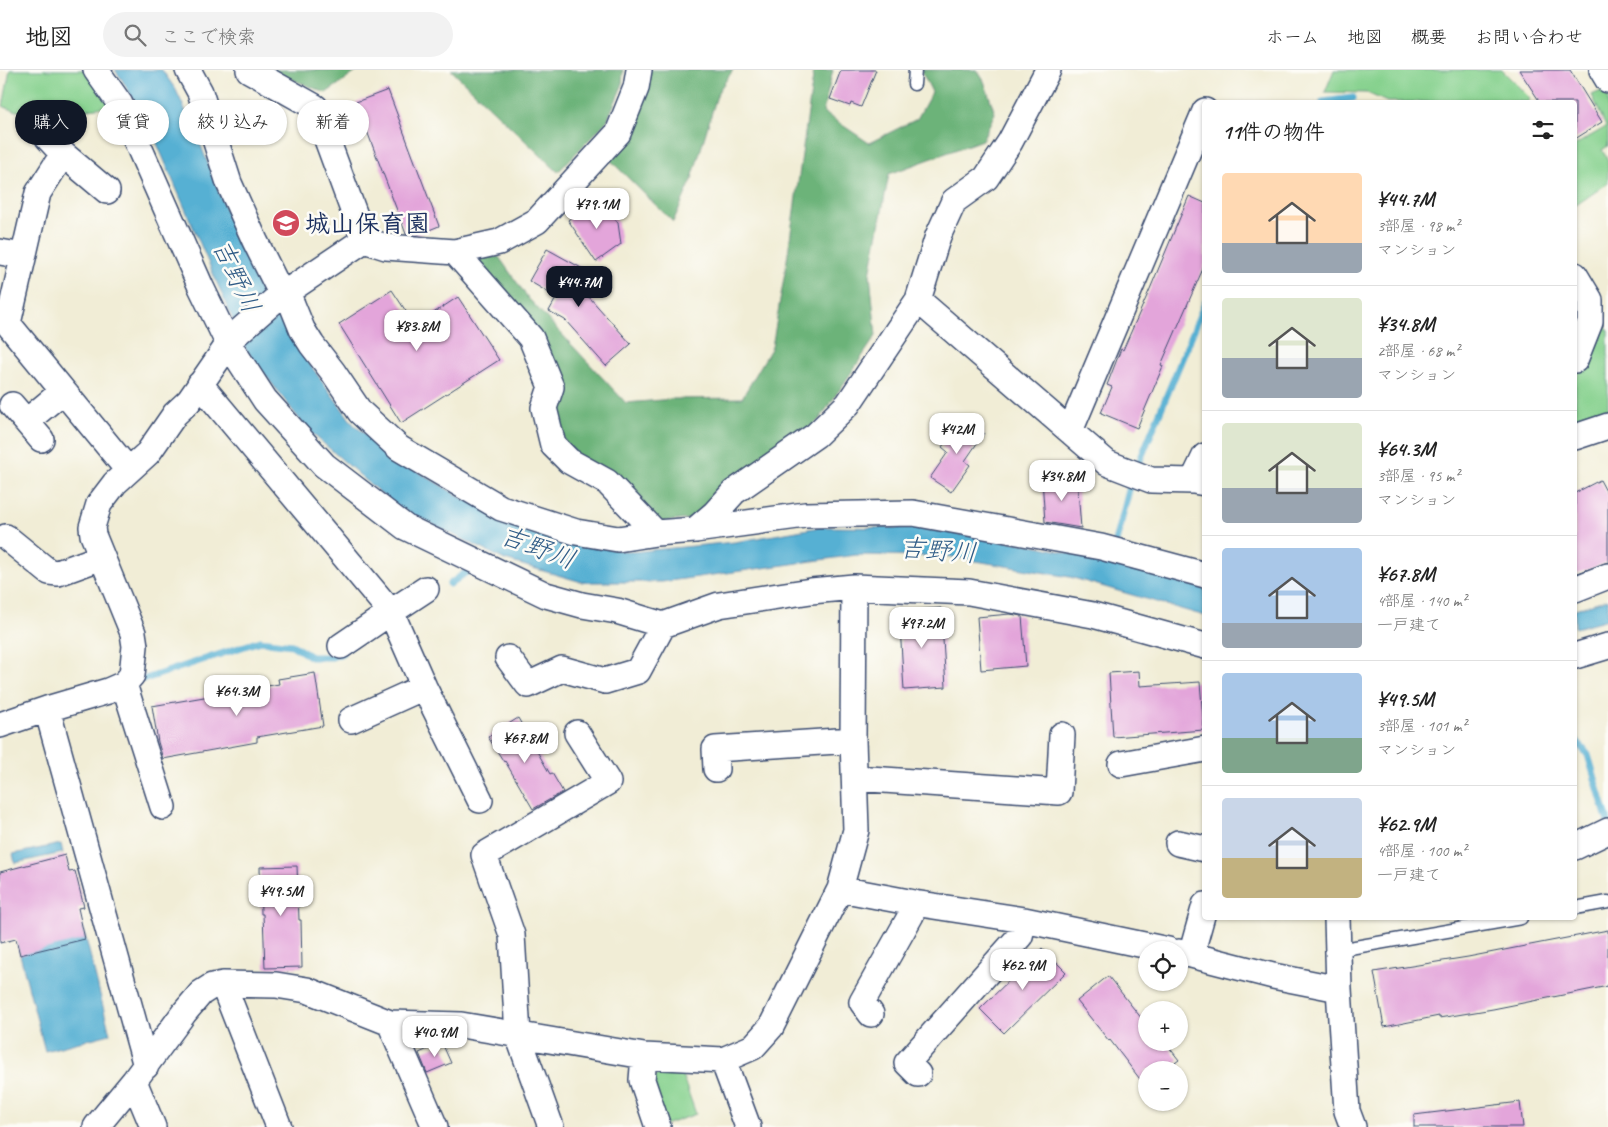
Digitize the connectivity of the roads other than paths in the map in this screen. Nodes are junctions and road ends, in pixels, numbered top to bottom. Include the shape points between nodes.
1 (96, 70) edge
2 (188, 70) edge
3 (249, 70) edge
4 (639, 70) edge
5 (915, 70) edge
6 (1048, 70) edge
7 (1602, 70) edge
8 (1608, 80) edge
9 (914, 84) dead end
10 (1202, 117) edge
11 (107, 191) dead end
12 (364, 240) junction
13 (455, 252) junction
14 (12, 254) edge
15 (1577, 278) edge
16 (282, 295) junction
17 (918, 300) junction
18 (231, 339) junction
19 (1577, 355) edge
20 (200, 384) junction
21 (63, 391) junction
22 (26, 422) dead end
23 (1070, 431) junction
24 (1605, 435) edge
25 (1577, 437) edge
26 (1202, 469) edge
27 (128, 470) junction
28 (1199, 482) edge
29 (694, 530) junction
30 (656, 533) junction
31 (6, 537) dead end
32 (102, 558) junction
33 (1202, 574) edge
34 (1608, 576) edge
35 (854, 587) junction
36 (426, 589) dead end
37 (1577, 589) edge
38 (391, 612) junction
39 (663, 625) junction
40 (1202, 645) edge
41 (341, 646) dead end
42 (1608, 646) edge
43 (1577, 655) edge
44 (508, 658) dead end
45 (124, 684) junction
46 (424, 687) junction
47 (47, 709) junction
48 (351, 720) dead end
49 (0, 725) edge
50 (577, 733) dead end
51 (1062, 735) dead end
52 (854, 740) junction
53 (1202, 750) edge
54 (1121, 764) dead end
55 (716, 769) dead end
56 (855, 778) junction
57 (480, 800) dead end
58 (163, 807) dead end
59 (1606, 832) edge
60 (1178, 843) dead end
61 (1577, 846) edge
62 (1202, 848) edge
63 (840, 889) junction
64 (1608, 902) edge
65 (914, 903) junction
66 (1577, 908) edge
67 (1202, 910) edge
68 (1024, 920) junction
69 (1337, 920) edge
70 (1510, 920) edge
71 (1185, 941) edge
72 (1138, 944) edge
73 (1338, 950) junction
74 (1188, 954) edge
75 (223, 984) junction
76 (1340, 989) junction
77 (871, 1014) dead end
78 (390, 1023) junction
79 (518, 1035) junction
80 (644, 1056) junction
81 (723, 1060) junction
82 (140, 1073) junction
83 (918, 1074) dead end
84 (96, 1127) edge
85 (153, 1127) edge
86 (279, 1127) edge
87 (435, 1127) edge
88 (551, 1127) edge
89 (658, 1127) edge
90 (748, 1127) edge
91 (1353, 1127) edge

1 - 18 street via 120,104 201,287
2 - 16 street via 200,92 229,183
3 - 12 street via 315,107
4 - 13 street via 636,88 618,134 537,221 499,242
5 - 9 lane
6 - 17 street via 1010,142 986,178 954,201 938,236
7 - 8 street
10 - 23 street
11 - 14 street via 55,146
12 - 13 street via 386,247
12 - 16 street
13 - 30 street via 531,338 551,387 544,408 553,445 569,461 607,482
14 - 21 street via 9,324
15 - 19 street via 1590,300 1590,322
16 - 18 street
16 - 30 street via 312,345 360,412 399,448 501,508 576,532 618,539
17 - 23 street
17 - 29 street via 848,404 816,435 734,492
18 - 20 street
18 - 39 street via 265,400 324,465 405,527 546,595
20 - 27 street via 148,453
20 - 38 street
21 - 22 street
21 - 27 street
23 - 28 street via 1107,463 1151,480
24 - 25 street
26 - 28 street
27 - 32 street via 95,511 93,535
29 - 30 street
29 - 33 street via 805,515 912,513 1101,547
31 - 32 street via 49,572 58,573
32 - 45 street via 133,633 132,676
34 - 37 street
35 - 39 street via 719,605
35 - 40 street via 969,592 1092,615
35 - 52 street
36 - 38 street
38 - 41 street
38 - 46 street
39 - 44 street via 638,671 605,681 562,669 528,685
42 - 43 street
45 - 47 street
45 - 58 street
46 - 48 street
46 - 57 street
47 - 49 street
47 - 82 street
50 - 79 street via 608,782 484,855 512,934
51 - 56 street via 1059,792
52 - 55 street via 715,749
52 - 56 street
53 - 54 street
56 - 63 street via 856,830
59 - 61 street
60 - 62 street
63 - 65 street
63 - 81 street via 771,1027 753,1047
64 - 66 lane
65 - 68 street
65 - 77 street via 911,915 862,1002
67 - 71 street
68 - 72 street
68 - 83 street via 1020,936 907,1063
69 - 73 street
70 - 73 lane
73 - 76 street
74 - 76 street
75 - 78 street via 276,985 307,990
75 - 82 street via 201,993
75 - 86 street
76 - 91 street via 1347,1111
78 - 79 street via 461,1025
78 - 87 street
79 - 80 street
79 - 88 street
80 - 81 street
80 - 89 street via 642,1080
81 - 90 street
82 - 84 street
82 - 85 street

